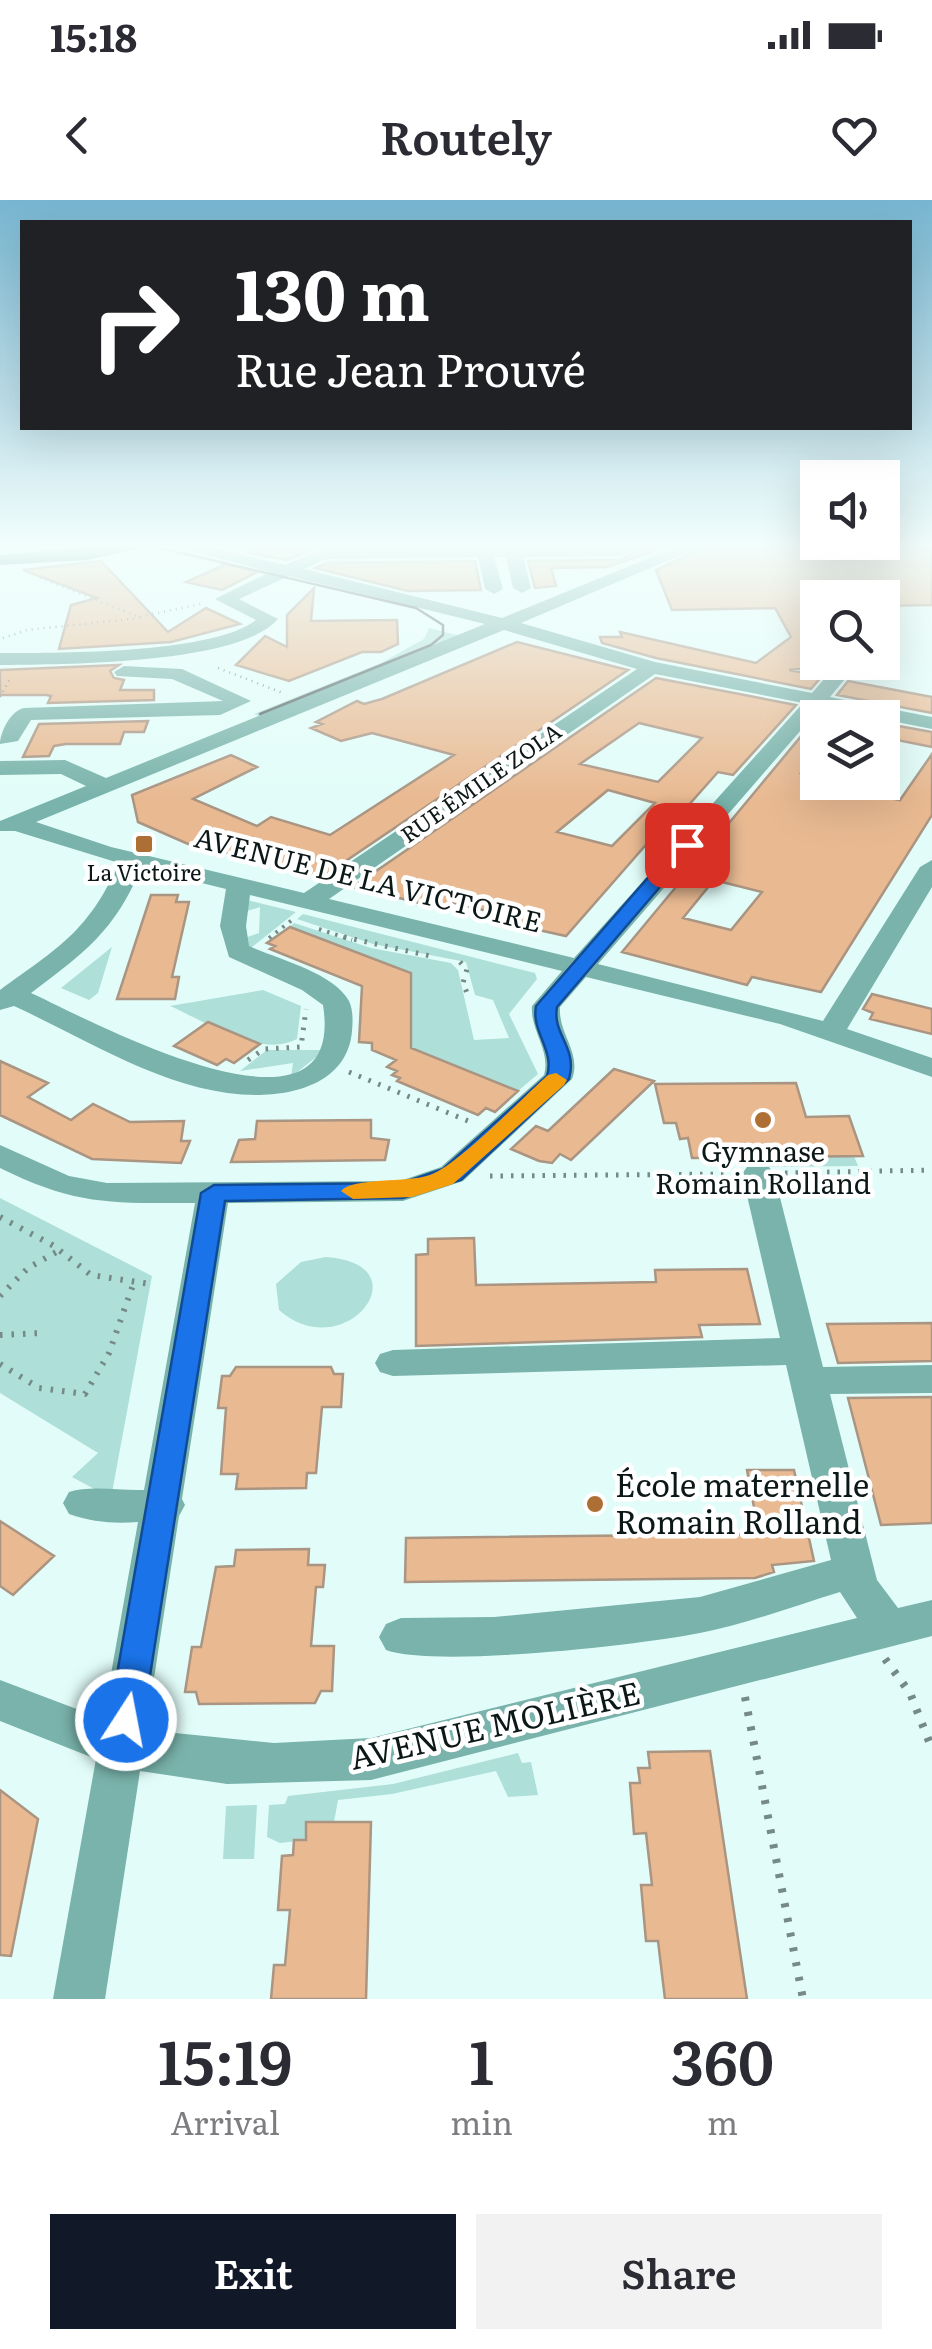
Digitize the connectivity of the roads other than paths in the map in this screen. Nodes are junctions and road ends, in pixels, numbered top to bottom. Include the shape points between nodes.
1 (253, 629) edge
2 (492, 629) edge
3 (521, 629) edge
4 (0, 658) edge
5 (155, 661) junction
6 (652, 667) junction
7 (38, 673) dead end
8 (833, 680) edge
9 (814, 700) joint
10 (0, 713) edge
11 (24, 714) junction
12 (800, 716) edge
13 (900, 717) edge
14 (932, 723) edge
15 (0, 738) edge
16 (0, 768) edge
17 (107, 786) junction
18 (55, 808) junction
19 (11, 822) edge
20 (134, 856) junction
21 (932, 867) edge
22 (242, 882) junction
23 (301, 911) junction
24 (580, 967) junction
25 (6, 999) edge
26 (831, 1031) junction
27 (932, 1068) edge
28 (0, 1155) edge
29 (758, 1174) road end
30 (214, 1193) junction
31 (393, 1362) dead end
32 (804, 1366) junction
33 (932, 1379) edge
34 (82, 1502) dead end
35 (164, 1504) junction
36 (854, 1571) junction
37 (901, 1633) edge
38 (402, 1637) dead end
39 (0, 1700) edge
40 (120, 1744) junction
41 (80, 1999) edge

1 - 5 street
2 - 17 street
3 - 6 street
4 - 5 street
5 - 7 street
5 - 11 street via 240,701 220,709
6 - 9 street
6 - 23 street, RUE ÉMILE ZOLA
8 - 9 street
10 - 11 street
11 - 15 street via 11,736
12 - 24 street
13 - 14 street
16 - 17 street via 65,767
17 - 18 street
18 - 19 street
18 - 20 street, AVENUE DE LA VICTOIRE
19 - 20 street, AVENUE DE LA VICTOIRE
20 - 22 street, AVENUE DE LA VICTOIRE
20 - 25 street via 98,926
21 - 26 street
22 - 23 street, AVENUE DE LA VICTOIRE
22 - 25 street via 234,942 243,956 312,984 336,1002 334,1052 305,1078 270,1086 212,1084
23 - 24 street, AVENUE DE LA VICTOIRE
24 - 26 street, AVENUE DE LA VICTOIRE
24 - 30 street via 544,1013 562,1071 460,1168 433,1184 403,1190
26 - 27 street, AVENUE DE LA VICTOIRE
28 - 30 street via 76,1190
29 - 32 street
30 - 35 street
31 - 32 street
32 - 33 street
32 - 36 street
34 - 35 street via 104,1508
35 - 40 street
36 - 37 street via 858,1586
36 - 38 street via 700,1616 494,1636
37 - 40 street, AVENUE MOLIÈRE via 371,1760 210,1764
39 - 40 street, AVENUE MOLIÈRE via 59,1727
40 - 41 street

